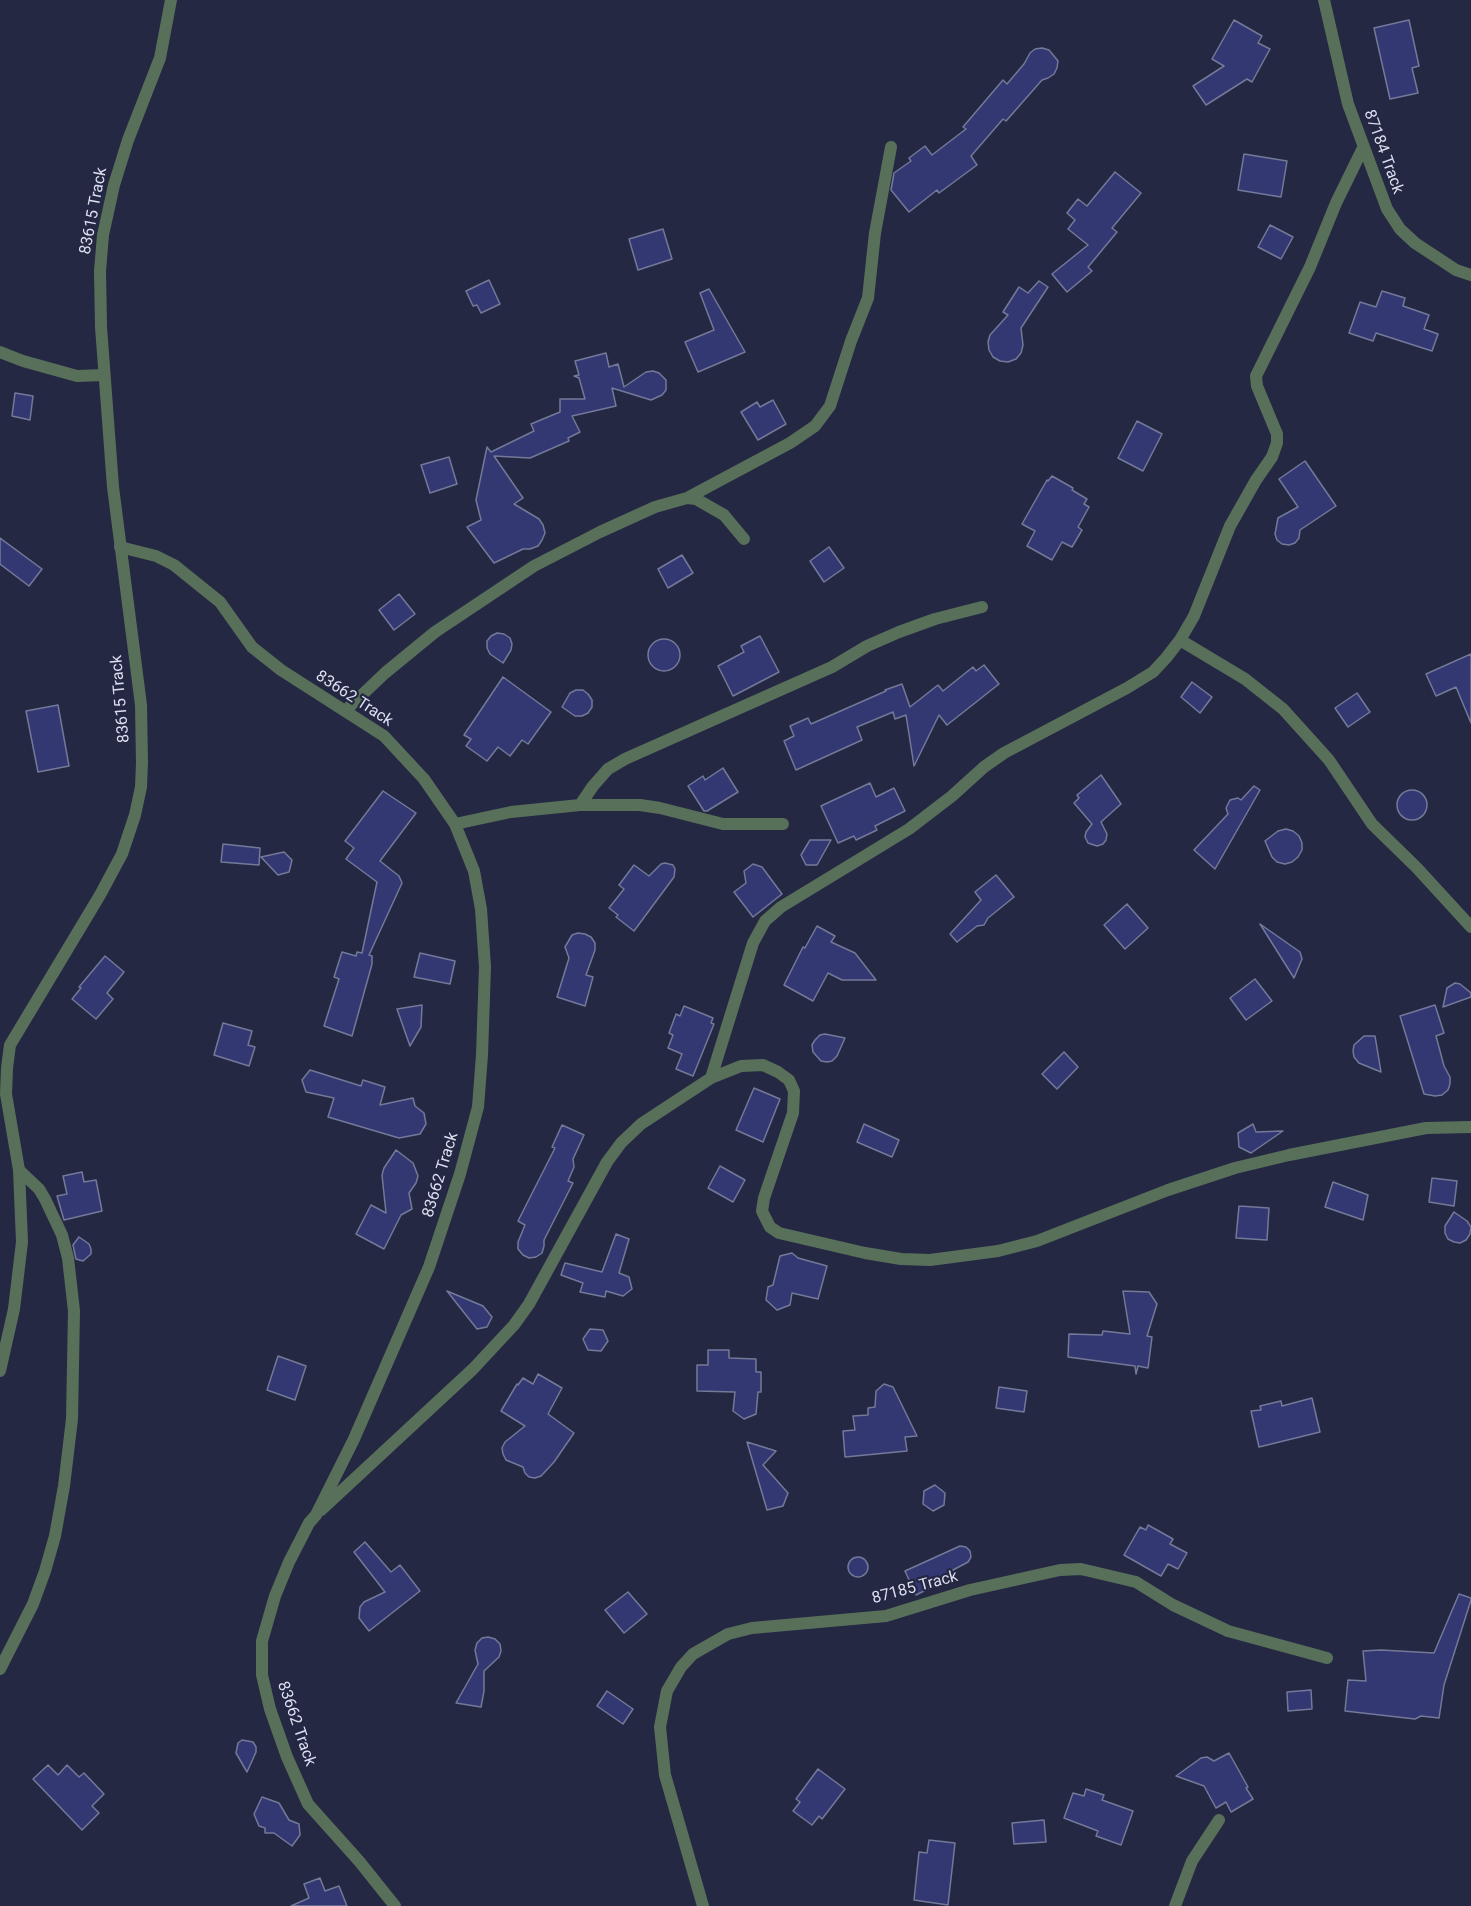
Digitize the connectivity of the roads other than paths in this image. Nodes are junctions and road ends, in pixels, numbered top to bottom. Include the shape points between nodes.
1 (171, 0) edge
2 (1324, 0) edge
3 (891, 147) dead end
4 (1363, 148) junction
5 (1471, 275) edge
6 (0, 351) edge
7 (104, 375) junction
8 (687, 498) junction
9 (744, 539) dead end
10 (120, 547) junction
11 (982, 607) dead end
12 (1180, 640) junction
13 (345, 711) junction
14 (580, 805) junction
15 (455, 824) junction
16 (783, 824) dead end
17 (1471, 927) edge
18 (5, 1045) edge
19 (711, 1078) junction
20 (1471, 1127) edge
21 (19, 1170) junction
22 (0, 1371) edge
23 (316, 1515) junction
24 (1326, 1658) dead end
25 (0, 1669) edge
26 (1219, 1820) dead end
27 (395, 1906) edge
28 (703, 1906) edge
29 (1175, 1906) edge

1 - 7 street, 83615 Track via 160,58 128,140 103,235 100,271
2 - 4 street, 87184 Track via 1348,104
3 - 8 street via 868,298 830,406 815,426 790,443
4 - 5 street, 87184 Track via 1387,209 1400,229 1433,256
4 - 12 street via 1256,376 1278,434 1274,450 1230,526 1194,616
6 - 7 street via 77,376
7 - 10 street, 83615 Track
8 - 9 street via 724,515
8 - 13 street via 646,511 534,566 435,632
10 - 13 street, 83662 Track via 174,565 220,602 252,647
10 - 18 street, 83615 Track via 141,705 141,787 135,815 122,854 100,895
11 - 14 street via 899,632 832,667 625,759 608,769
12 - 17 street via 1245,679 1283,709 1329,760 1372,824
12 - 19 street via 1153,672 1004,753 909,829 781,907 765,921 753,944
13 - 15 street, 83662 Track via 384,736 424,779
14 - 15 street via 511,812
14 - 16 street via 640,805 723,824
15 - 23 street, 83662 Track via 474,871 481,909 485,967 478,1107 429,1267 354,1439
18 - 21 street, 83615 Track via 6,1094
19 - 20 street via 741,1066 763,1065 789,1080 794,1091 793,1113 764,1198 762,1211 770,1227 779,1233 901,1259 940,1259 998,1251 1037,1241 1235,1168 1426,1128
19 - 23 street via 640,1124 621,1143 530,1304 514,1325 465,1377
21 - 22 street, 83615 Track via 22,1242 14,1309
21 - 25 street via 45,1199 62,1234 68,1258 74,1311 72,1419 64,1486 45,1571
23 - 27 street, 83662 Track via 275,1596 262,1641 262,1675 287,1758 308,1804
24 - 28 street, 87185 Track via 1228,1631 1136,1582 1081,1569 970,1590 886,1616 752,1628 728,1634 693,1654 681,1667 667,1691 660,1727 665,1775
26 - 29 street via 1192,1860

